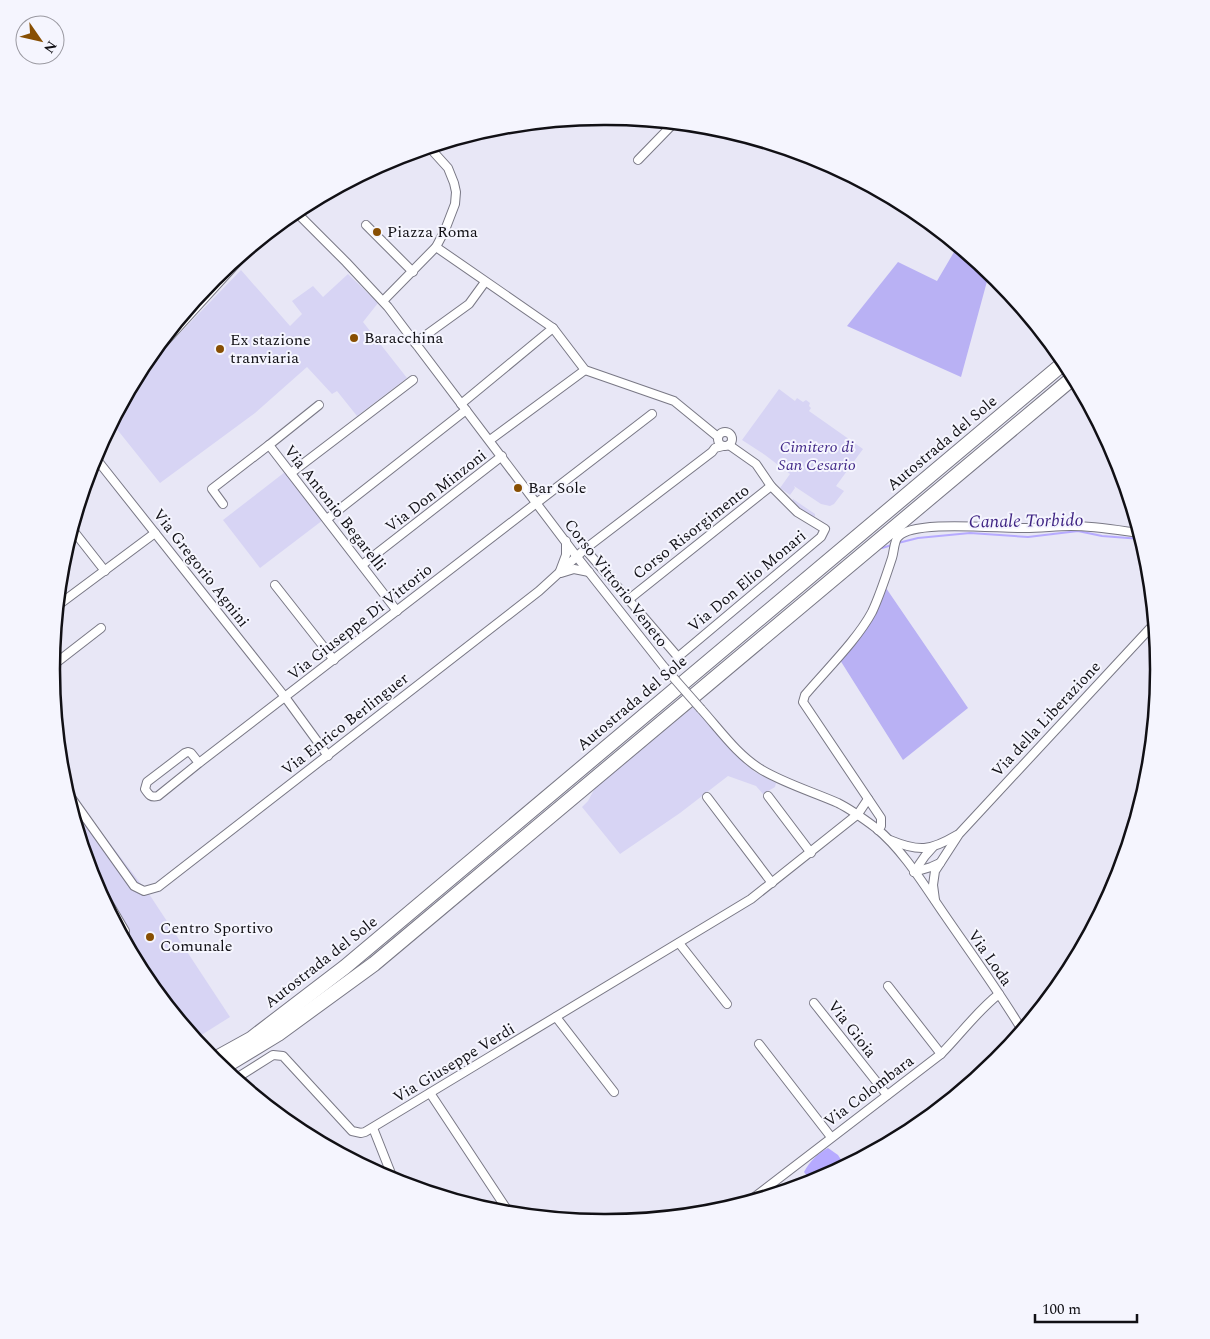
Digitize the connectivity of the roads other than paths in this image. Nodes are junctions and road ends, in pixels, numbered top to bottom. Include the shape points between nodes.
1 (668, 128) edge
2 (433, 152) edge
3 (638, 160) dead end
4 (301, 217) edge
5 (366, 225) dead end
6 (436, 248) junction
7 (413, 272) junction
8 (485, 282) dead end
9 (383, 301) junction
10 (553, 328) junction
11 (415, 343) junction
12 (1059, 368) edge
13 (585, 370) junction
14 (413, 380) dead end
15 (1068, 382) edge
16 (319, 405) dead end
17 (464, 407) junction
18 (652, 414) dead end
19 (718, 436) junction
20 (490, 440) junction
21 (269, 445) junction
22 (726, 446) junction
23 (502, 456) junction
24 (100, 464) edge
25 (291, 473) junction
26 (771, 486) junction
27 (537, 502) junction
28 (223, 504) dead end
29 (327, 519) junction
30 (1132, 532) edge
31 (155, 533) junction
32 (77, 535) edge
33 (566, 541) junction
34 (585, 549) junction
35 (577, 557) junction
36 (362, 566) junction
37 (105, 571) junction
38 (589, 572) junction
39 (560, 573) junction
40 (276, 585) dead end
41 (628, 600) junction
42 (65, 601) edge
43 (397, 611) junction
44 (101, 628) dead end
45 (1149, 630) edge
46 (60, 660) edge
47 (334, 660) junction
48 (285, 697) junction
49 (328, 756) junction
50 (199, 763) junction
51 (768, 796) dead end
52 (708, 798) dead end
53 (868, 799) junction
54 (78, 806) edge
55 (858, 814) junction
56 (878, 830) junction
57 (959, 834) junction
58 (888, 839) junction
59 (935, 846) junction
60 (811, 853) junction
61 (940, 863) junction
62 (914, 872) junction
63 (772, 883) junction
64 (935, 902) junction
65 (679, 943) junction
66 (888, 986) dead end
67 (999, 994) junction
68 (814, 1003) dead end
69 (727, 1004) dead end
70 (556, 1017) junction
71 (1019, 1025) edge
72 (759, 1044) dead end
73 (941, 1054) junction
74 (221, 1056) edge
75 (229, 1064) edge
76 (242, 1075) edge
77 (614, 1092) dead end
78 (430, 1093) junction
79 (886, 1095) junction
80 (369, 1130) junction
81 (832, 1137) junction
82 (388, 1169) edge
83 (762, 1191) edge
84 (504, 1205) edge

1 - 3 street
2 - 6 street via 448,168 456,192 446,230
4 - 9 street, Corso Vittorio Veneto
5 - 7 street
6 - 7 street
6 - 10 street
7 - 9 street
8 - 11 street via 469,304
9 - 11 street, Corso Vittorio Veneto
10 - 13 street
10 - 17 street
11 - 17 street, Corso Vittorio Veneto
12 - 74 highway, Autostrada del Sole via 345,967 251,1039
13 - 19 street via 674,401
13 - 20 street
14 - 25 street
15 - 75 highway, Autostrada del Sole via 374,964 278,1034
16 - 21 street, Via Antonio Begarelli
17 - 20 street, Corso Vittorio Veneto
17 - 29 street
18 - 27 street, Via Giuseppe Di Vittorio
19 - 22 street via 718,441
19 - 22 street via 729,433 732,440
20 - 23 street, Corso Vittorio Veneto
21 - 25 street, Via Antonio Begarelli
21 - 28 street, Via Antonio Begarelli via 212,489
22 - 26 street via 756,464
22 - 34 street, Via Enrico Berlinguer via 715,448
23 - 27 street, Corso Vittorio Veneto
23 - 36 street, Via Don Minzoni
24 - 31 street, Via Gregorio Agnini
25 - 29 street, Via Antonio Begarelli
26 - 41 street, Corso Risorgimento
26 - 41 street, Via Don Elio Monari via 797,512 825,529 821,537 678,657
27 - 33 street, Corso Vittorio Veneto
27 - 43 street, Via Giuseppe Di Vittorio
29 - 36 street, Via Antonio Begarelli
30 - 53 street via 1072,526 928,527 905,531 896,544 871,612 859,632 805,695 803,702
31 - 37 street
31 - 48 street, Via Gregorio Agnini
32 - 37 street
33 - 35 street, Corso Vittorio Veneto
33 - 39 street via 566,555
34 - 35 street, Via Enrico Berlinguer
34 - 41 street, Via Don Elio Monari
35 - 38 street, Corso Vittorio Veneto
35 - 39 street, Via Enrico Berlinguer
36 - 43 street, Via Antonio Begarelli
37 - 42 street
38 - 39 street via 574,569
38 - 55 street, Corso Vittorio Veneto, bridge via 664,667 750,762 784,782
39 - 49 street, Via Enrico Berlinguer
40 - 47 street
43 - 47 street, Via Giuseppe Di Vittorio
44 - 46 street
45 - 57 street, Via della Liberazione
47 - 48 street, Via Giuseppe Di Vittorio
48 - 49 street, Via Gregorio Agnini
48 - 50 street, Via Giuseppe Di Vittorio
49 - 54 street, Via Enrico Berlinguer via 158,887 144,891 134,886
50 - 50 street, Via Giuseppe Di Vittorio via 191,753 185,753 147,782 145,789 150,796 158,796
51 - 60 street
52 - 63 street
53 - 55 street
53 - 56 street via 881,818
55 - 56 street, Corso Vittorio Veneto
55 - 60 street, Via Giuseppe Verdi
56 - 58 street, Corso Vittorio Veneto
57 - 59 street, Via della Liberazione
57 - 61 street, Via della Liberazione
58 - 59 street, Via della Liberazione via 910,847
58 - 62 street, Corso Vittorio Veneto
59 - 62 street, Via della Liberazione
60 - 63 street, Via Giuseppe Verdi
61 - 62 street
61 - 64 street, Via della Liberazione via 933,885
62 - 64 street, Corso Vittorio Veneto
63 - 65 street, Via Giuseppe Verdi
64 - 67 street, Via Loda
65 - 69 street
65 - 70 street, Via Giuseppe Verdi
66 - 73 street
67 - 71 street, Via Loda
67 - 73 street, Via Colombara
68 - 79 street, Via Gioia
70 - 77 street
70 - 78 street, Via Giuseppe Verdi
72 - 81 street
73 - 79 street, Via Colombara
76 - 80 street via 273,1055 283,1056 352,1131 361,1133
78 - 80 street, Via Giuseppe Verdi
78 - 84 street
79 - 81 street, Via Colombara
80 - 82 street
81 - 83 street, Via Colombara

